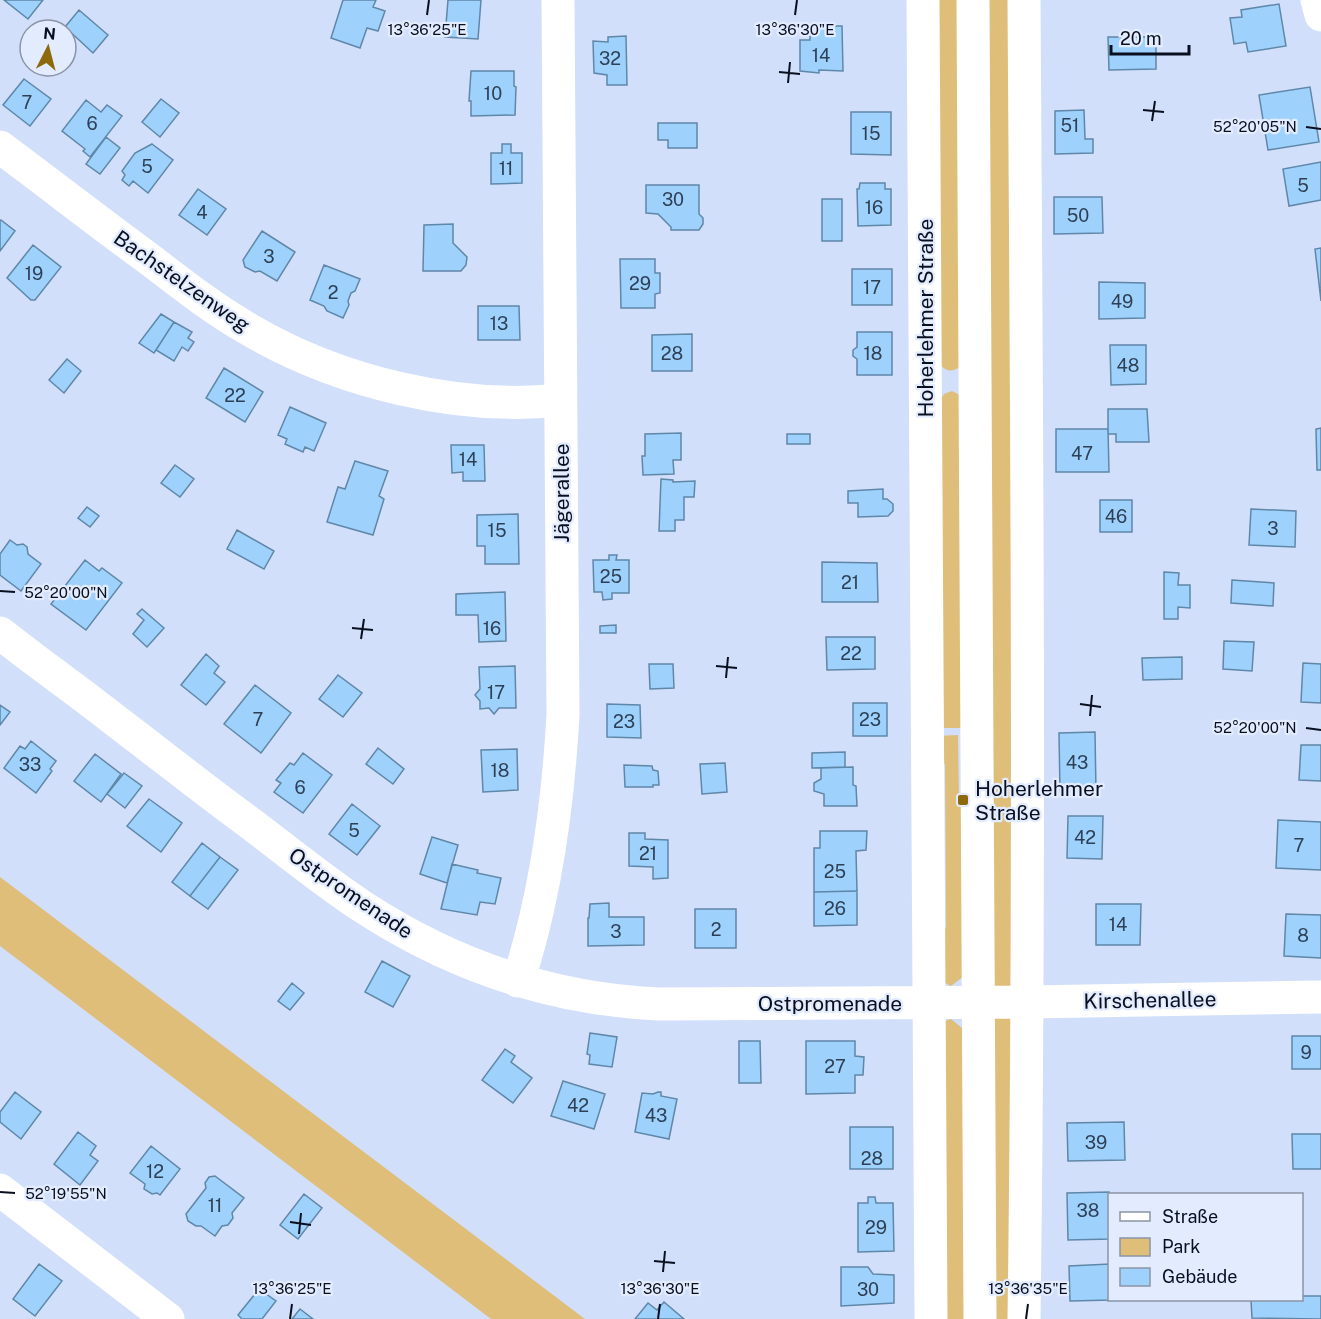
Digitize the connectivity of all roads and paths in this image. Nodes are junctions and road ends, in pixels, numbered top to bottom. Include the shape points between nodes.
1 (558, 0) edge
2 (923, 0) edge
3 (973, 0) edge
4 (1024, 0) edge
5 (1317, 0) edge
6 (1321, 15) edge
7 (0, 147) edge
8 (975, 379) junction
9 (926, 380) junction
10 (560, 400) junction
11 (976, 418) junction
12 (1027, 418) junction
13 (0, 633) edge
14 (518, 981) junction
15 (1321, 997) edge
16 (979, 1002) junction
17 (1028, 1002) junction
18 (930, 1003) junction
19 (0, 1190) edge
20 (168, 1319) edge
21 (931, 1319) edge
22 (980, 1319) edge
23 (1024, 1319) edge

1 - 10 street, Jägerallee
2 - 9 street, Hoherlehmer Straße
3 - 8 street
4 - 12 street
5 - 6 street
7 - 10 street, Bachstelzenweg via 213,307 252,332 312,360 410,391 447,398 527,404
8 - 9 street
8 - 11 street
9 - 18 street, Hoherlehmer Straße
10 - 14 street, Jägerallee via 562,715 558,782 532,934
11 - 12 street
11 - 16 street
12 - 17 street
13 - 14 street, Ostpromenade via 362,906 423,942
14 - 18 street, Ostpromenade via 590,998 635,1003
15 - 17 street, Kirschenallee
16 - 17 street, Kirschenallee
16 - 18 street, Ostpromenade
16 - 22 street
17 - 23 street
18 - 21 street, Hoherlehmer Straße
19 - 20 street

